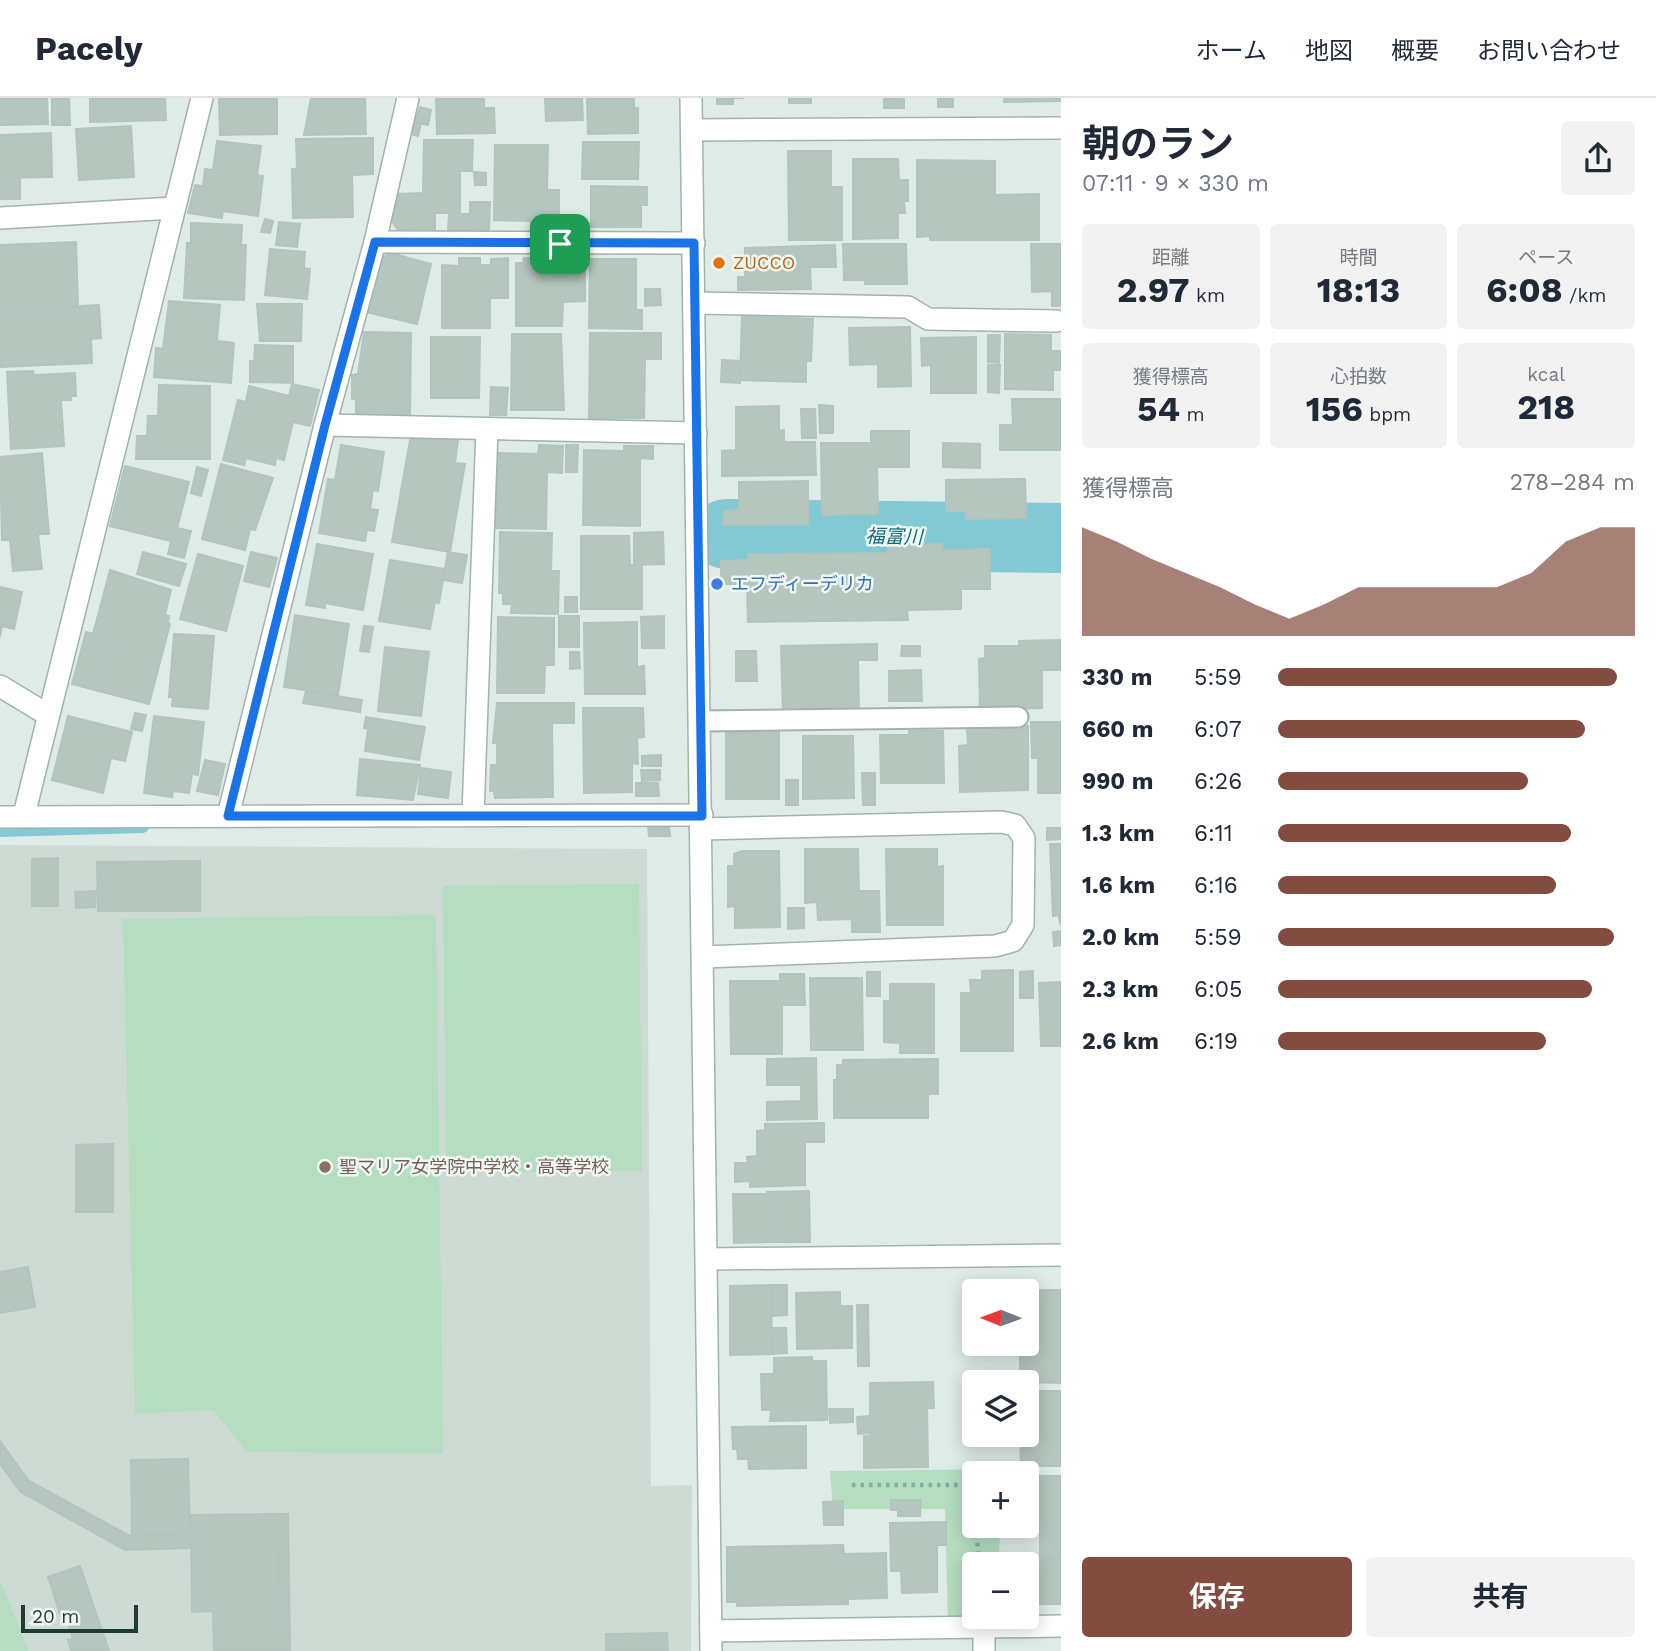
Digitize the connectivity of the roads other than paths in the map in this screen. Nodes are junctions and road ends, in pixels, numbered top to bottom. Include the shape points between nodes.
1 (202, 98) edge
2 (408, 98) edge
3 (691, 98) edge
4 (1061, 128) edge
5 (692, 130) junction
6 (174, 208) junction
7 (0, 218) edge
8 (375, 242) junction
9 (694, 243) junction
10 (695, 303) junction
11 (1056, 321) dead end
12 (325, 425) junction
13 (486, 429) junction
14 (696, 433) junction
15 (0, 686) edge
16 (48, 715) junction
17 (1018, 717) dead end
18 (700, 721) junction
19 (24, 815) junction
20 (473, 815) junction
21 (228, 816) junction
22 (0, 817) edge
23 (702, 822) junction
24 (704, 957) junction
25 (1061, 1255) edge
26 (708, 1259) junction
27 (1039, 1626) edge
28 (1061, 1626) edge
29 (962, 1628) edge
30 (984, 1629) edge
31 (711, 1641) edge
32 (984, 1651) edge

1 - 6 street
2 - 8 street
3 - 5 street
4 - 5 street
5 - 9 street
6 - 7 street
6 - 16 street
8 - 9 street
8 - 12 street
9 - 10 street
10 - 11 street via 908,307 928,319
10 - 14 street
12 - 13 street
12 - 21 street
13 - 14 street
13 - 20 street
14 - 18 street
15 - 16 street
16 - 19 street
17 - 18 lane
18 - 23 street
19 - 21 street
19 - 22 street
20 - 21 street
20 - 23 street
23 - 24 street
23 - 24 street via 1001,822 1015,825 1024,838 1023,925 1013,941 995,946
24 - 26 street
25 - 26 street
26 - 31 street
27 - 28 street
29 - 31 street
30 - 32 street

